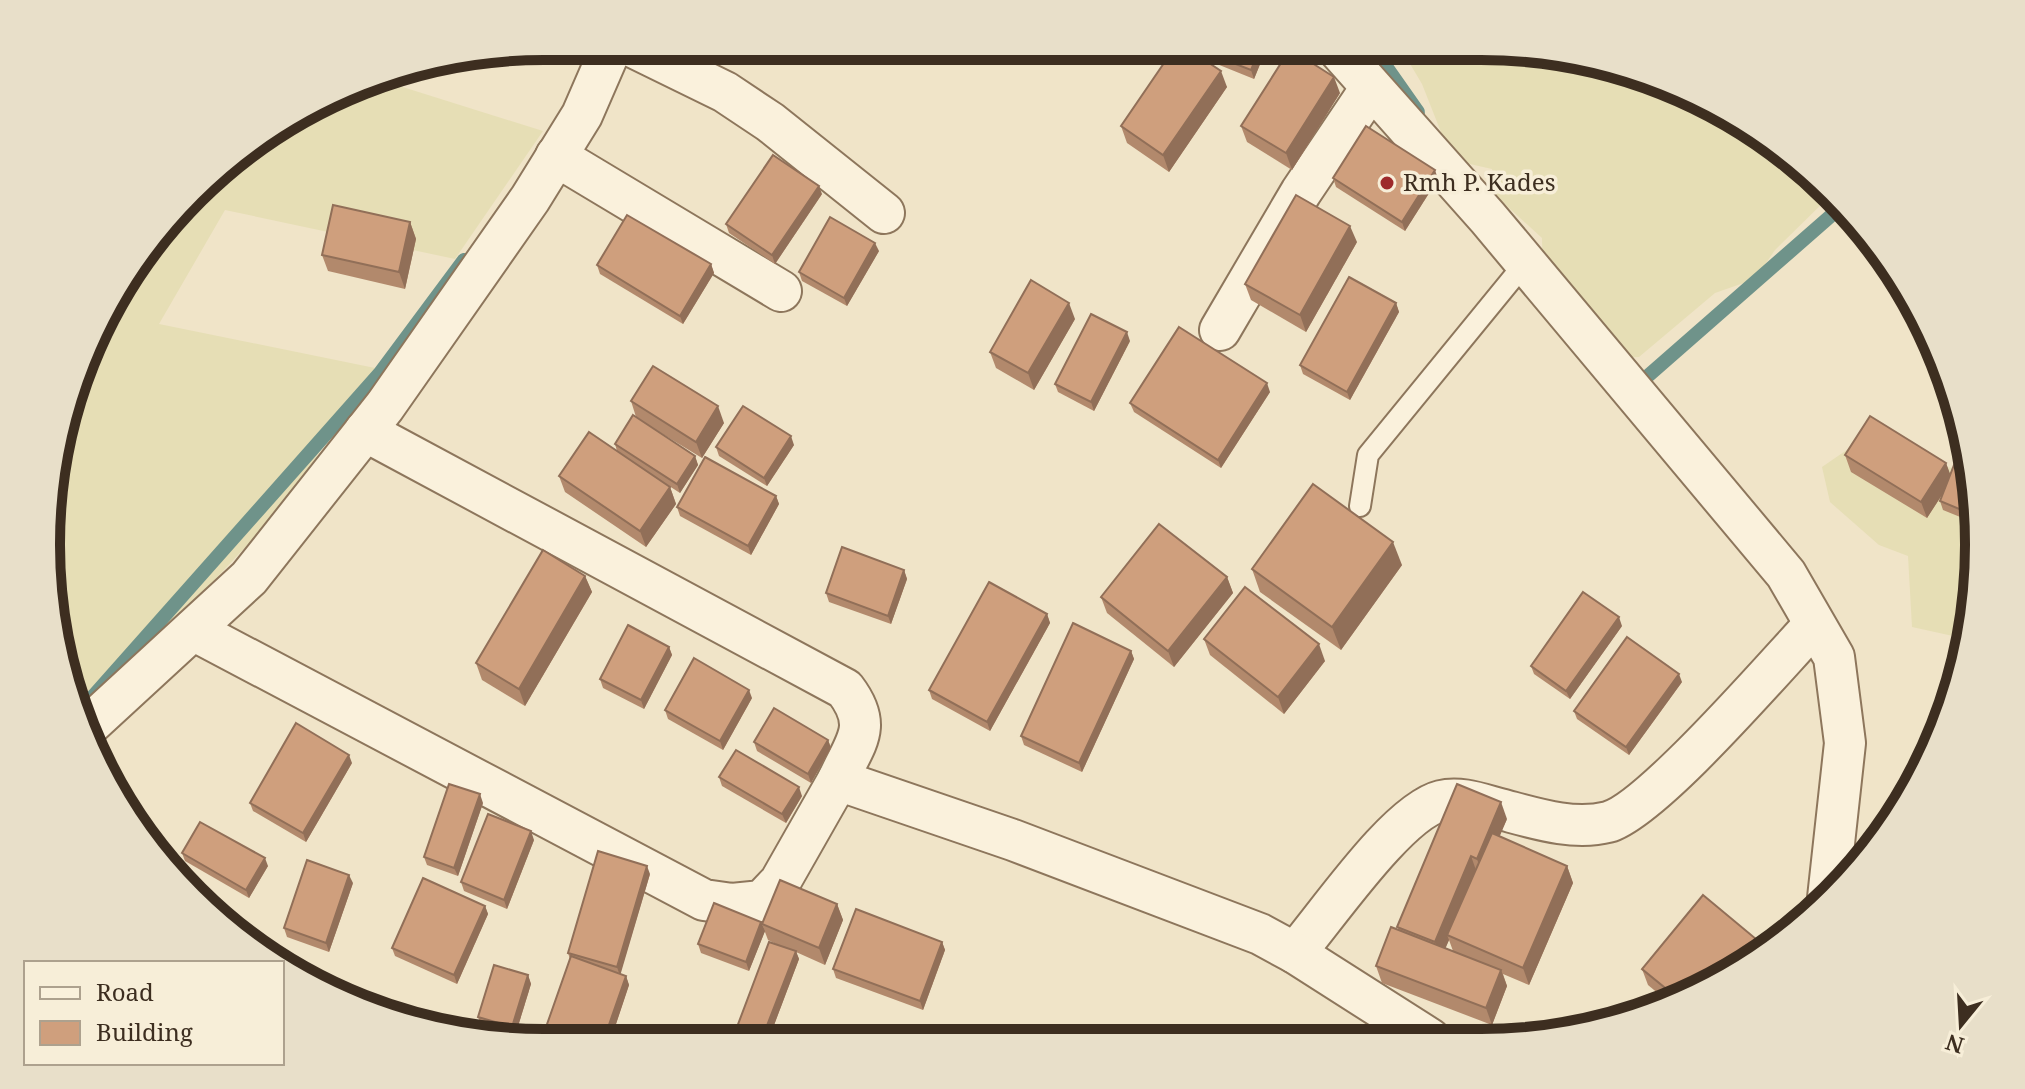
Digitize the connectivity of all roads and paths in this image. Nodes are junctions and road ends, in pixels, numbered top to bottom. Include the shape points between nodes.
1 (606, 60) edge
2 (660, 60) edge
3 (1347, 60) edge
4 (1371, 88) junction
5 (556, 156) junction
6 (884, 213) dead end
7 (1525, 263) junction
8 (781, 291) dead end
9 (1220, 330) dead end
10 (365, 431) junction
11 (1360, 506) dead end
12 (1814, 625) junction
13 (193, 630) junction
14 (94, 721) edge
15 (838, 780) junction
16 (1830, 880) edge
17 (1295, 953) junction
18 (1414, 1029) edge

1 - 5 street via 582,115
2 - 6 street via 725,92 770,122
3 - 4 street
4 - 7 street
4 - 9 street via 1301,192
5 - 8 street
5 - 10 street
7 - 11 lane via 1368,455
7 - 12 street via 1786,574
10 - 13 street via 249,578
10 - 15 street via 845,689 860,709 860,731
12 - 16 street via 1834,657 1845,743
12 - 17 street via 1659,788 1627,813 1608,822 1581,824 1460,799 1433,803 1404,821
13 - 14 street
13 - 15 street via 704,900 762,901 780,882
15 - 17 street via 1013,840 1260,934
17 - 18 street

